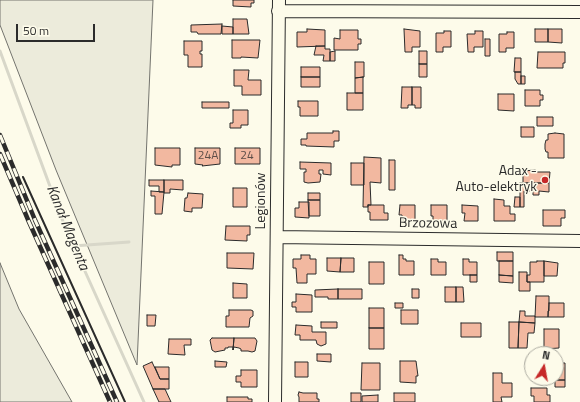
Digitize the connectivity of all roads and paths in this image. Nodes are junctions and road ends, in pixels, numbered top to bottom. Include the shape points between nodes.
1 (278, 6) edge
2 (580, 12) edge
3 (277, 237) junction
4 (580, 241) edge
5 (275, 402) edge

1 - 2 street
1 - 3 street, Legionów
3 - 4 street, Brzozowa
3 - 5 street, Legionów

